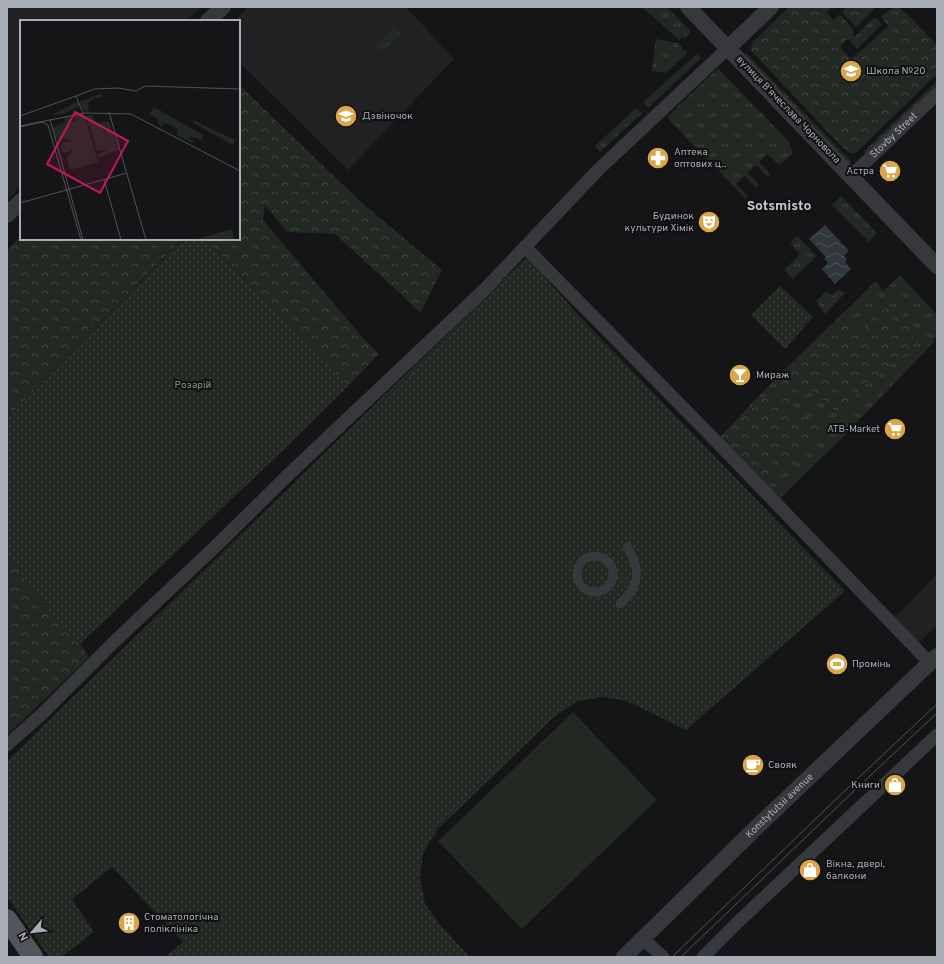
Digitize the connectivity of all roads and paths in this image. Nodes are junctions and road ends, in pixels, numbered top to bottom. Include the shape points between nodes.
1 (223, 7) edge
2 (688, 7) edge
3 (771, 7) edge
4 (209, 20) edge
5 (728, 48) junction
6 (937, 94) edge
7 (851, 176) junction
8 (20, 202) edge
9 (7, 214) edge
10 (524, 247) junction
11 (937, 266) edge
12 (627, 547) dead end
13 (620, 604) dead end
14 (934, 659) edge
15 (937, 735) edge
16 (7, 746) edge
17 (7, 919) edge
18 (643, 939) junction
19 (33, 957) edge
20 (624, 957) edge
21 (663, 957) edge
22 (703, 957) edge

1 - 4 street
2 - 5 street, вулиця Вʼячеслава Чорновола
3 - 5 street
5 - 7 street, вулиця Вʼячеслава Чорновола
5 - 10 street via 599,169
6 - 7 street, Stovby Street
7 - 11 street, вулиця Вʼячеслава Чорновола
8 - 9 street
10 - 14 street
10 - 16 street via 485,289
12 - 13 street via 634,560 636,579 633,588
14 - 18 street, Konstytutsii avenue
15 - 22 street
17 - 19 main road
18 - 20 street, Konstytutsii avenue
18 - 21 street

